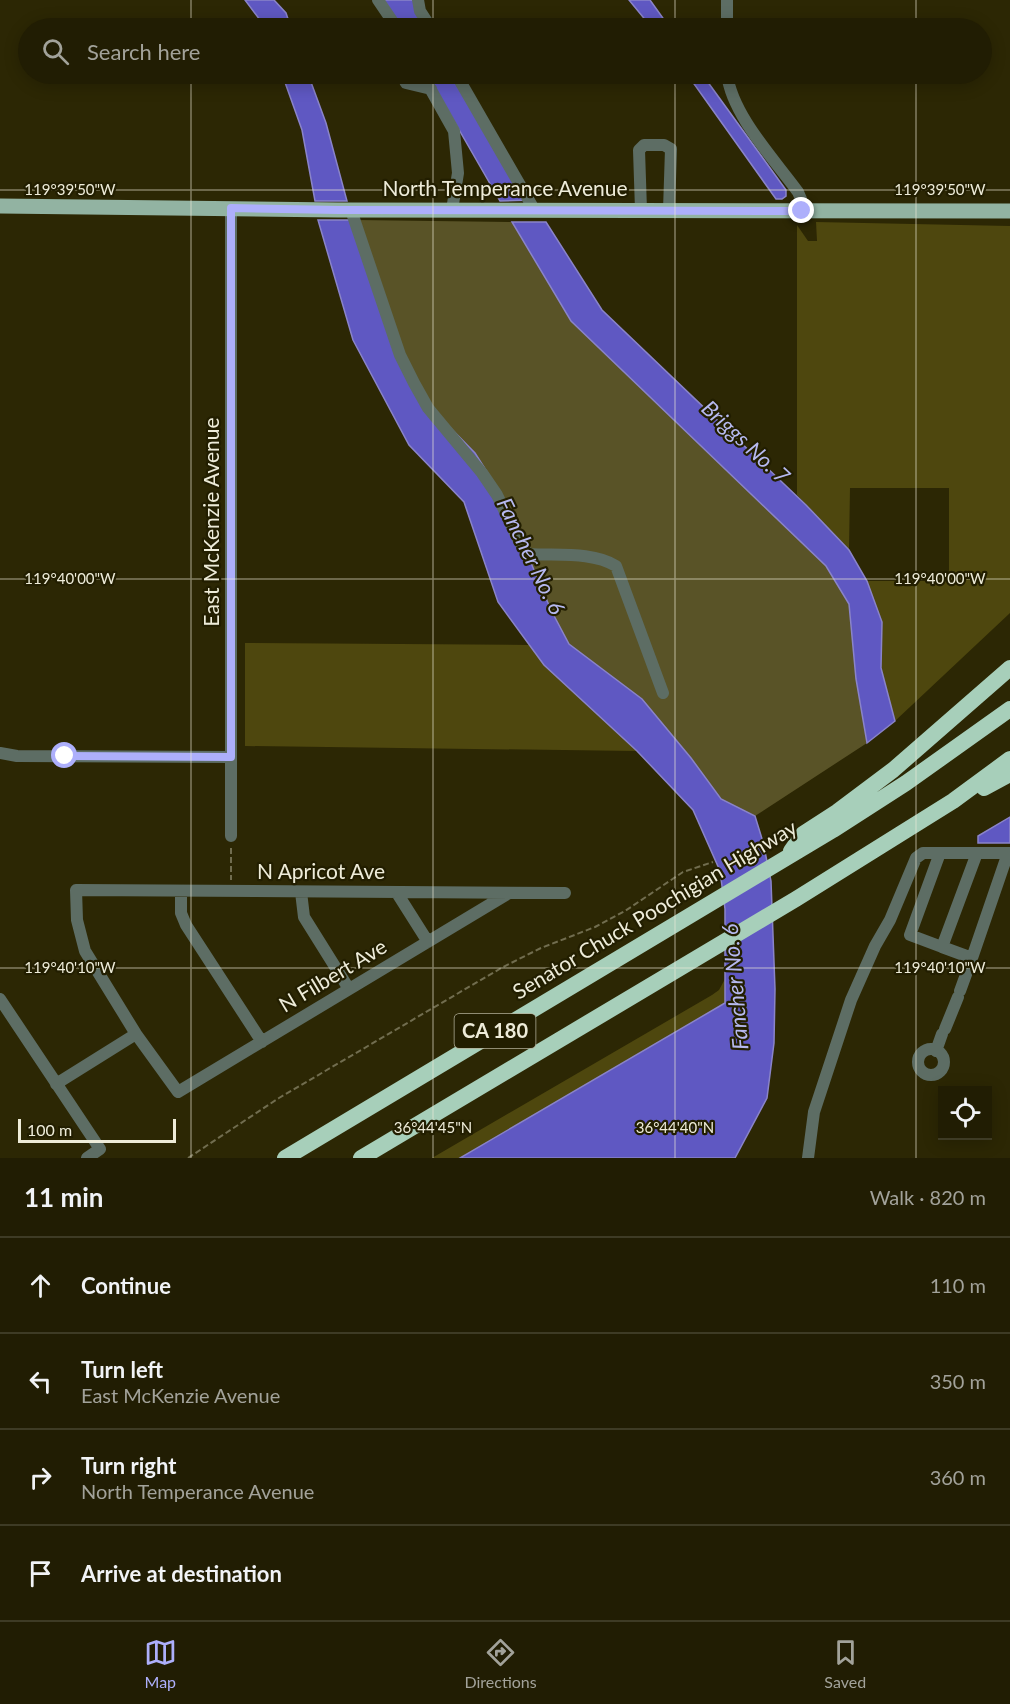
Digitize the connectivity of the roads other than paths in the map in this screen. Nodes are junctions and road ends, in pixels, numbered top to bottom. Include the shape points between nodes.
1 (378, 0) edge
2 (418, 0) edge
3 (727, 0) edge
4 (386, 18) edge
5 (425, 18) edge
6 (727, 18) edge
7 (410, 84) edge
8 (428, 84) edge
9 (462, 84) edge
10 (730, 84) edge
11 (431, 89) junction
12 (0, 206) edge
13 (231, 208) junction
14 (344, 210) junction
15 (452, 210) junction
16 (641, 210) junction
17 (669, 210) junction
18 (535, 211) junction
19 (802, 211) junction
20 (1010, 211) edge
21 (1010, 668) edge
22 (663, 693) dead end
23 (1010, 709) edge
24 (0, 753) edge
25 (231, 757) junction
26 (1010, 759) edge
27 (1010, 774) edge
28 (953, 801) junction
29 (231, 836) road end
30 (940, 853) junction
31 (977, 853) junction
32 (1009, 853) edge
33 (785, 859) junction
34 (181, 891) junction
35 (301, 892) junction
36 (397, 892) junction
37 (565, 892) dead end
38 (509, 893) junction
39 (428, 942) junction
40 (942, 947) junction
41 (972, 958) junction
42 (349, 989) junction
43 (0, 999) edge
44 (136, 1034) junction
45 (262, 1042) junction
46 (936, 1051) dead end
47 (56, 1084) junction
48 (87, 1158) edge
49 (285, 1158) edge
50 (361, 1158) edge
51 (808, 1158) edge

1 - 4 street
2 - 5 street
3 - 6 street
7 - 11 street
8 - 11 street
9 - 18 street
10 - 19 street via 737,106 798,192
11 - 15 street via 454,131 458,173
12 - 13 main road, North Temperance Avenue
13 - 14 main road, North Temperance Avenue
13 - 25 street, East McKenzie Avenue
14 - 15 main road, North Temperance Avenue
14 - 22 street via 400,355 428,408 482,473 528,554 594,557 616,566
15 - 18 main road, North Temperance Avenue
16 - 17 main road, North Temperance Avenue
16 - 17 street via 639,150 644,145 664,145 671,148
16 - 18 main road, North Temperance Avenue
17 - 19 main road, North Temperance Avenue
19 - 20 main road, North Temperance Avenue
21 - 33 highway via 893,770 803,834
23 - 33 highway, Senator Chuck Poochigian Highway / CA 180 via 906,783
24 - 25 street
25 - 29 street, East McKenzie Avenue
26 - 28 highway, CA 180
27 - 28 highway
28 - 50 highway, CA 180
30 - 31 street
30 - 40 street via 910,935
30 - 51 street via 923,853 916,858 851,1000 814,1112
31 - 32 street
31 - 40 street
32 - 41 street
33 - 49 highway, Senator Chuck Poochigian Highway / CA 180
34 - 35 street, N Apricot Ave
34 - 44 street, N Apricot Ave via 76,890 77,920 85,951
34 - 45 street via 181,913 186,926
35 - 36 street, N Apricot Ave
35 - 42 street via 304,917
36 - 38 street, N Apricot Ave
36 - 39 street
37 - 38 street, N Apricot Ave
38 - 39 street, N Filbert Ave
39 - 42 street, N Filbert Ave
40 - 41 street
41 - 46 street
42 - 45 street, N Filbert Ave
43 - 47 street
44 - 45 street, N Filbert Ave via 178,1092
44 - 47 street
47 - 48 street via 99,1149

